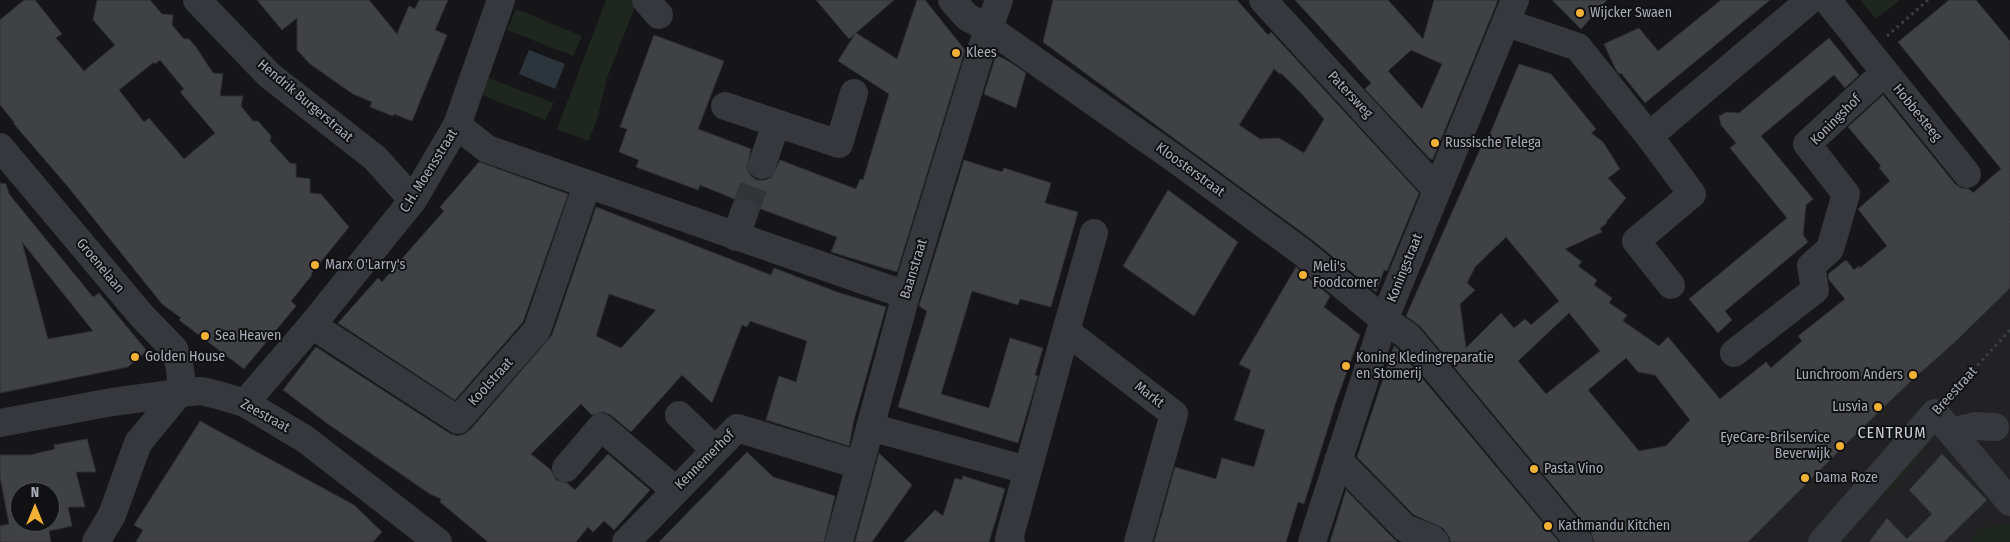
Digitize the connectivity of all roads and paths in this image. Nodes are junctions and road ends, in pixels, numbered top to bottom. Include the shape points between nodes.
1 (197, 0) edge
2 (501, 0) edge
3 (952, 0) edge
4 (999, 0) edge
5 (1263, 0) edge
6 (1810, 0) edge
7 (1827, 0) edge
8 (1928, 0) edge
9 (1511, 12) edge
10 (990, 29) junction
11 (1876, 62) junction
12 (854, 93) dead end
13 (726, 106) dead end
14 (776, 124) junction
15 (457, 125) junction
16 (1649, 136) junction
17 (0, 147) edge
18 (762, 165) tunnel mouth
19 (1967, 174) joint
20 (587, 184) junction
21 (1437, 190) junction
22 (413, 200) junction
23 (2010, 223) edge
24 (1094, 233) dead end
25 (1671, 285) dead end
26 (906, 295) junction
27 (1384, 320) junction
28 (312, 325) junction
29 (2010, 330) edge
30 (1066, 331) junction
31 (1734, 353) dead end
32 (178, 392) junction
33 (245, 403) junction
34 (679, 415) dead end
35 (1944, 422) junction
36 (0, 424) edge
37 (870, 427) junction
38 (1995, 427) dead end
39 (715, 450) junction
40 (1338, 460) junction
41 (859, 465) junction
42 (566, 468) dead end
43 (1027, 470) junction
44 (676, 490) junction
45 (2010, 502) edge
46 (96, 542) edge
47 (438, 542) edge
48 (626, 542) edge
49 (839, 542) edge
50 (1011, 542) edge
51 (1138, 542) edge
52 (1312, 542) edge
53 (1435, 542) edge
54 (1579, 542) edge
55 (1822, 542) edge

1 - 22 street, Hendrik Burgerstraat via 269,75 375,158
2 - 15 street
3 - 10 street, Kloosterstraat via 967,17
4 - 10 street, Baanstraat
5 - 21 street, Patersweg
6 - 16 street
7 - 11 street, Hobbesteeg
8 - 11 path
9 - 16 street via 1578,48
9 - 21 street, Koningstraat
10 - 26 street, Baanstraat
10 - 27 street, Kloosterstraat via 1302,252
11 - 19 street, Hobbesteeg
11 - 31 street, Koningshof via 1807,144 1846,194 1830,249 1811,266 1815,290
12 - 14 street via 839,144
13 - 14 street
14 - 18 street
15 - 20 street, C.H. Moensstraat via 487,149
15 - 22 street, C.H. Moensstraat
16 - 25 street via 1692,194 1636,241
17 - 32 street, Groenelaan via 141,315 174,349 180,370
19 - 23 path
20 - 26 street, C.H. Moensstraat via 740,225
20 - 28 street, Koolstraat via 537,330 458,420
21 - 27 street, Koningstraat
22 - 28 street, C.H. Moensstraat
24 - 30 street
26 - 37 street, Baanstraat
27 - 40 street, Koningstraat
27 - 54 street, Kloosterstraat via 1408,336
28 - 33 street, C.H. Moensstraat
29 - 35 path, Breestraat
30 - 43 street
30 - 51 street, Markt via 1174,414
32 - 33 street, Zeestraat via 201,391
32 - 36 street, Zeestraat
32 - 46 street via 138,443 112,515
33 - 47 street, Zeestraat via 305,439
34 - 39 street
35 - 38 street
35 - 45 street
35 - 55 street, Breestraat
37 - 41 street, Baanstraat
37 - 43 street
39 - 41 street, Kennemerhof via 737,428
39 - 44 street, Kennemerhof
40 - 52 street, Koningstraat
40 - 53 street via 1405,528
41 - 49 street, Baanstraat
42 - 44 street via 601,427
43 - 50 street via 1009,539
44 - 48 street, Kennemerhof

